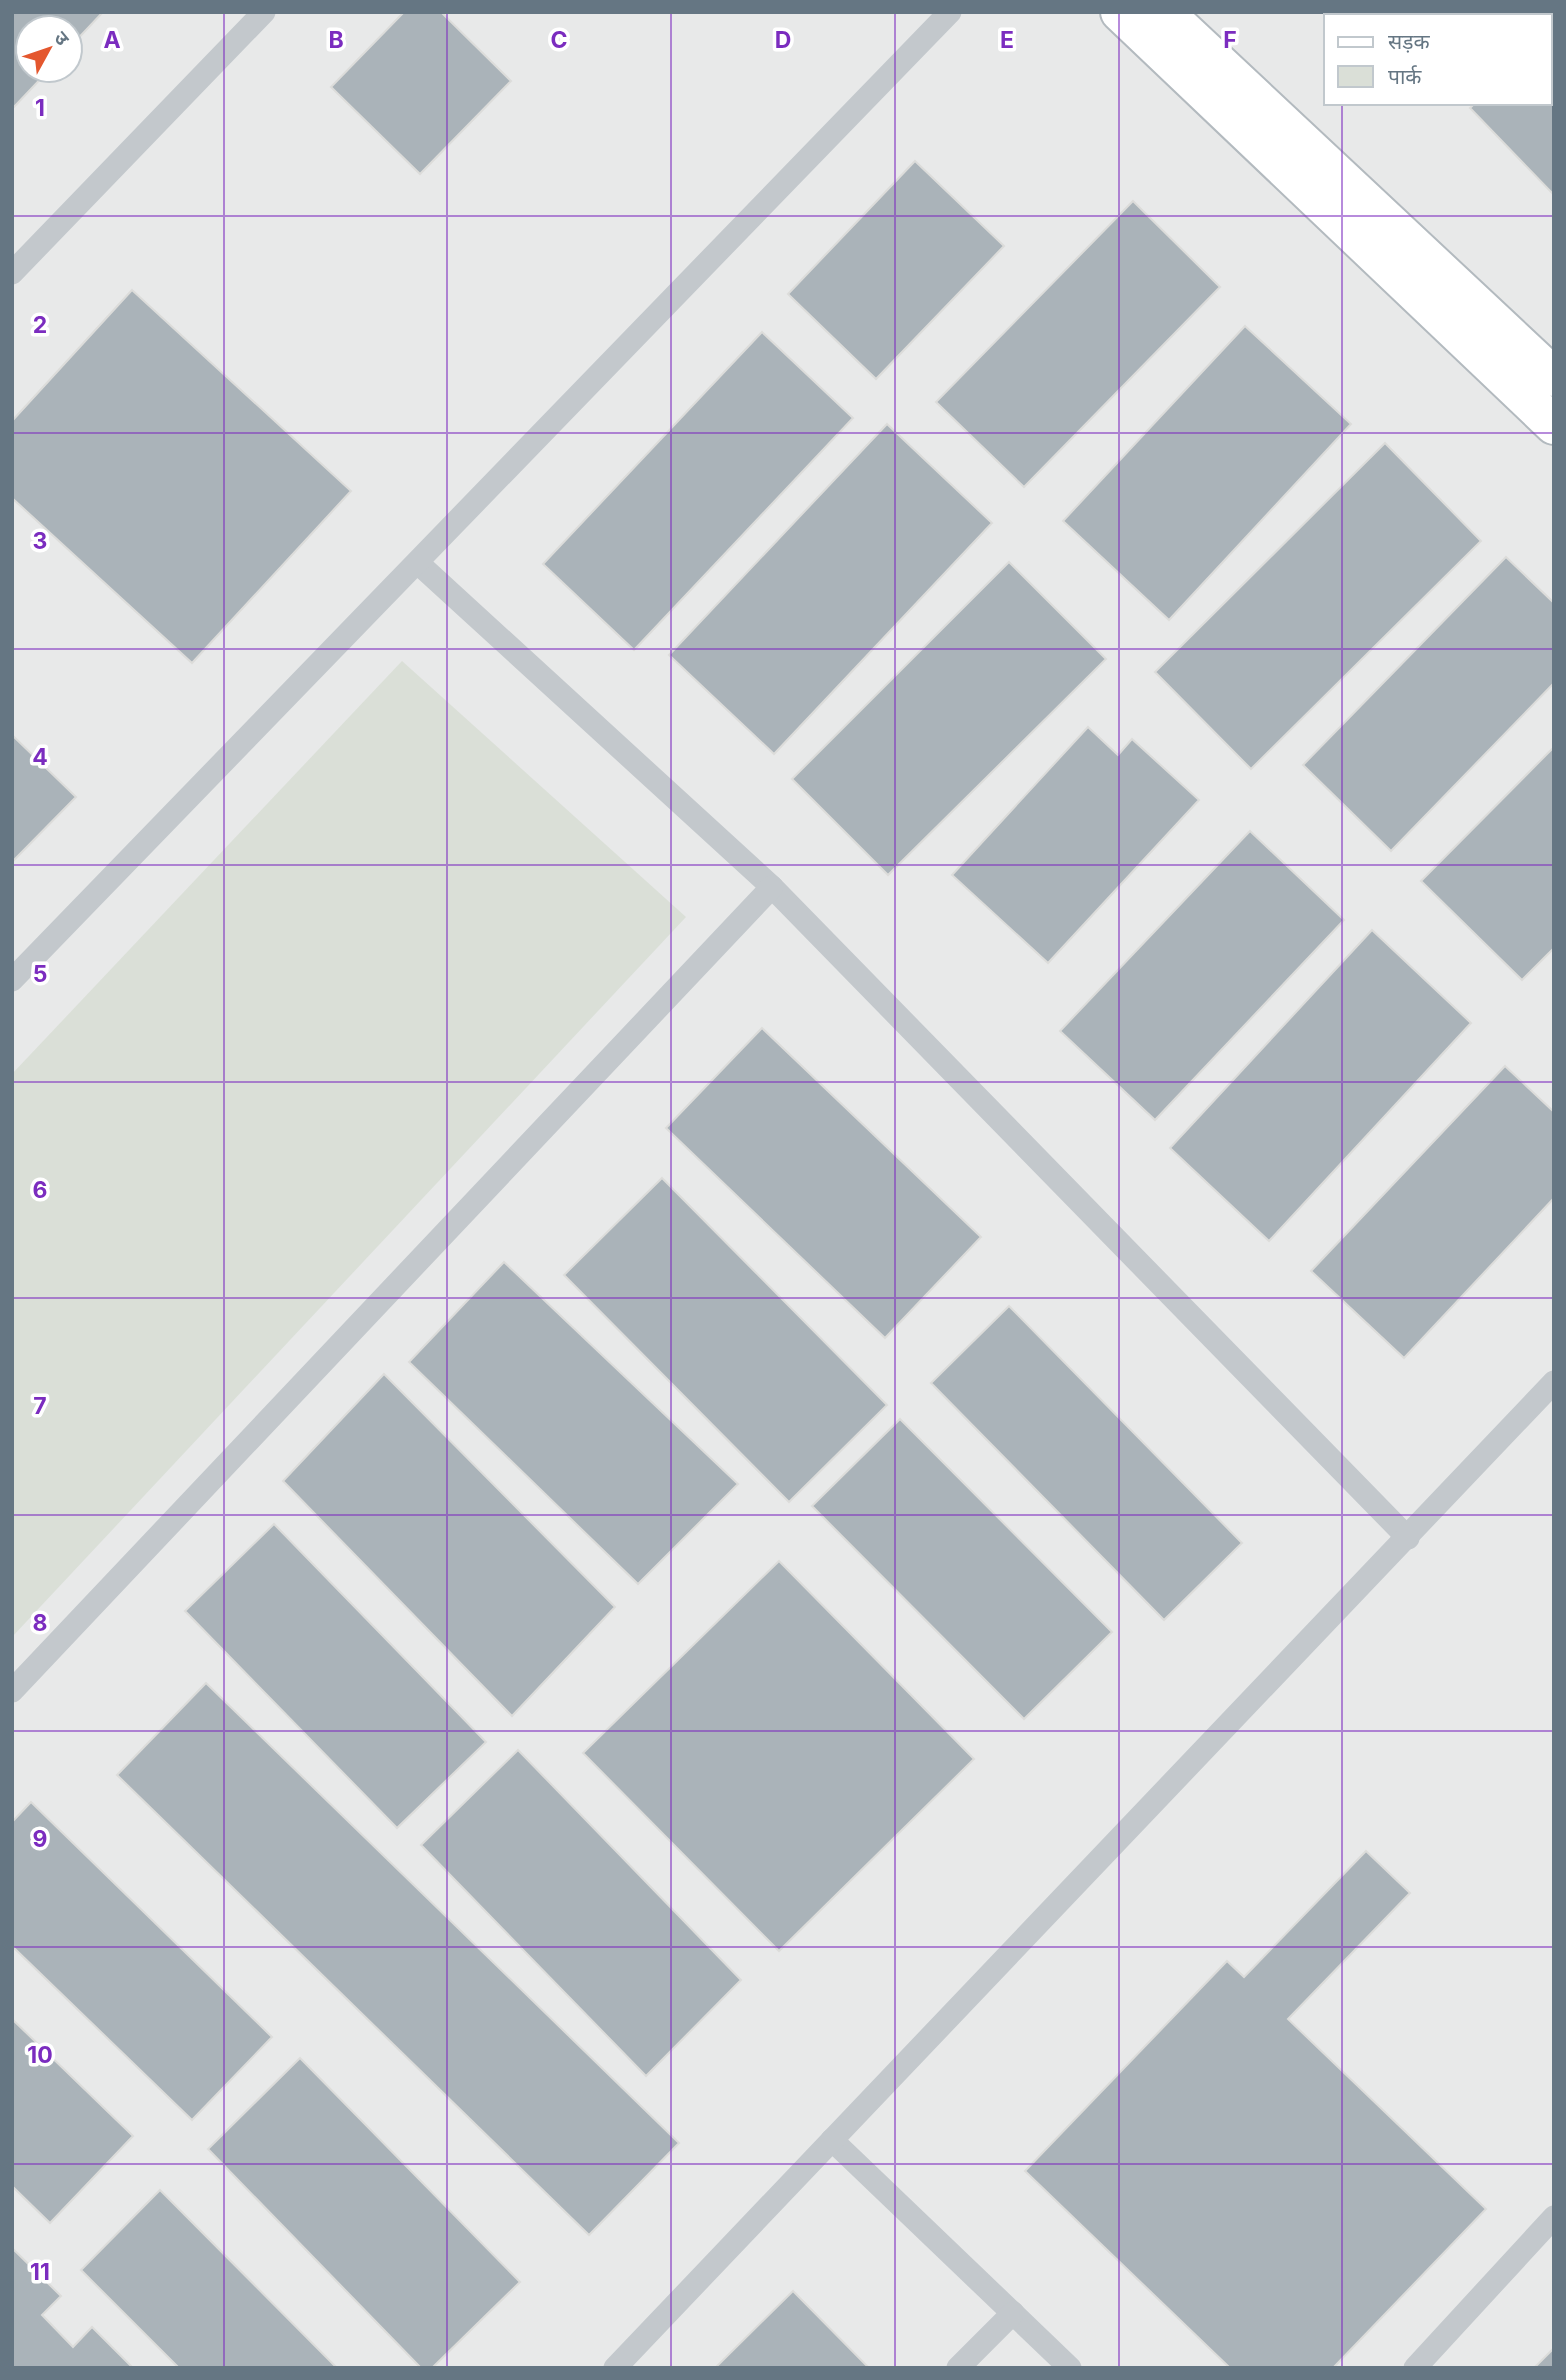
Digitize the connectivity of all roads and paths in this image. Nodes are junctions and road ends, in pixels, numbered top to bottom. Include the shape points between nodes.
1 (264, 12) edge
2 (950, 12) edge
3 (1120, 12) edge
4 (1174, 16) edge
5 (12, 273) edge
6 (1554, 377) edge
7 (1554, 425) edge
8 (419, 564) junction
9 (772, 887) junction
10 (12, 980) edge
11 (1554, 1382) edge
12 (1408, 1538) junction
13 (12, 1691) edge
14 (832, 2140) junction
15 (1554, 2217) edge
16 (1013, 2313) junction
17 (615, 2368) edge
18 (958, 2368) edge
19 (1070, 2368) edge
20 (1415, 2368) edge

1 - 5 lane
2 - 8 lane
3 - 7 street
4 - 6 street
8 - 9 lane
8 - 10 lane
9 - 12 lane
9 - 13 lane
11 - 12 lane
12 - 14 lane
14 - 16 lane
14 - 17 lane
15 - 20 lane
16 - 18 lane
16 - 19 lane

